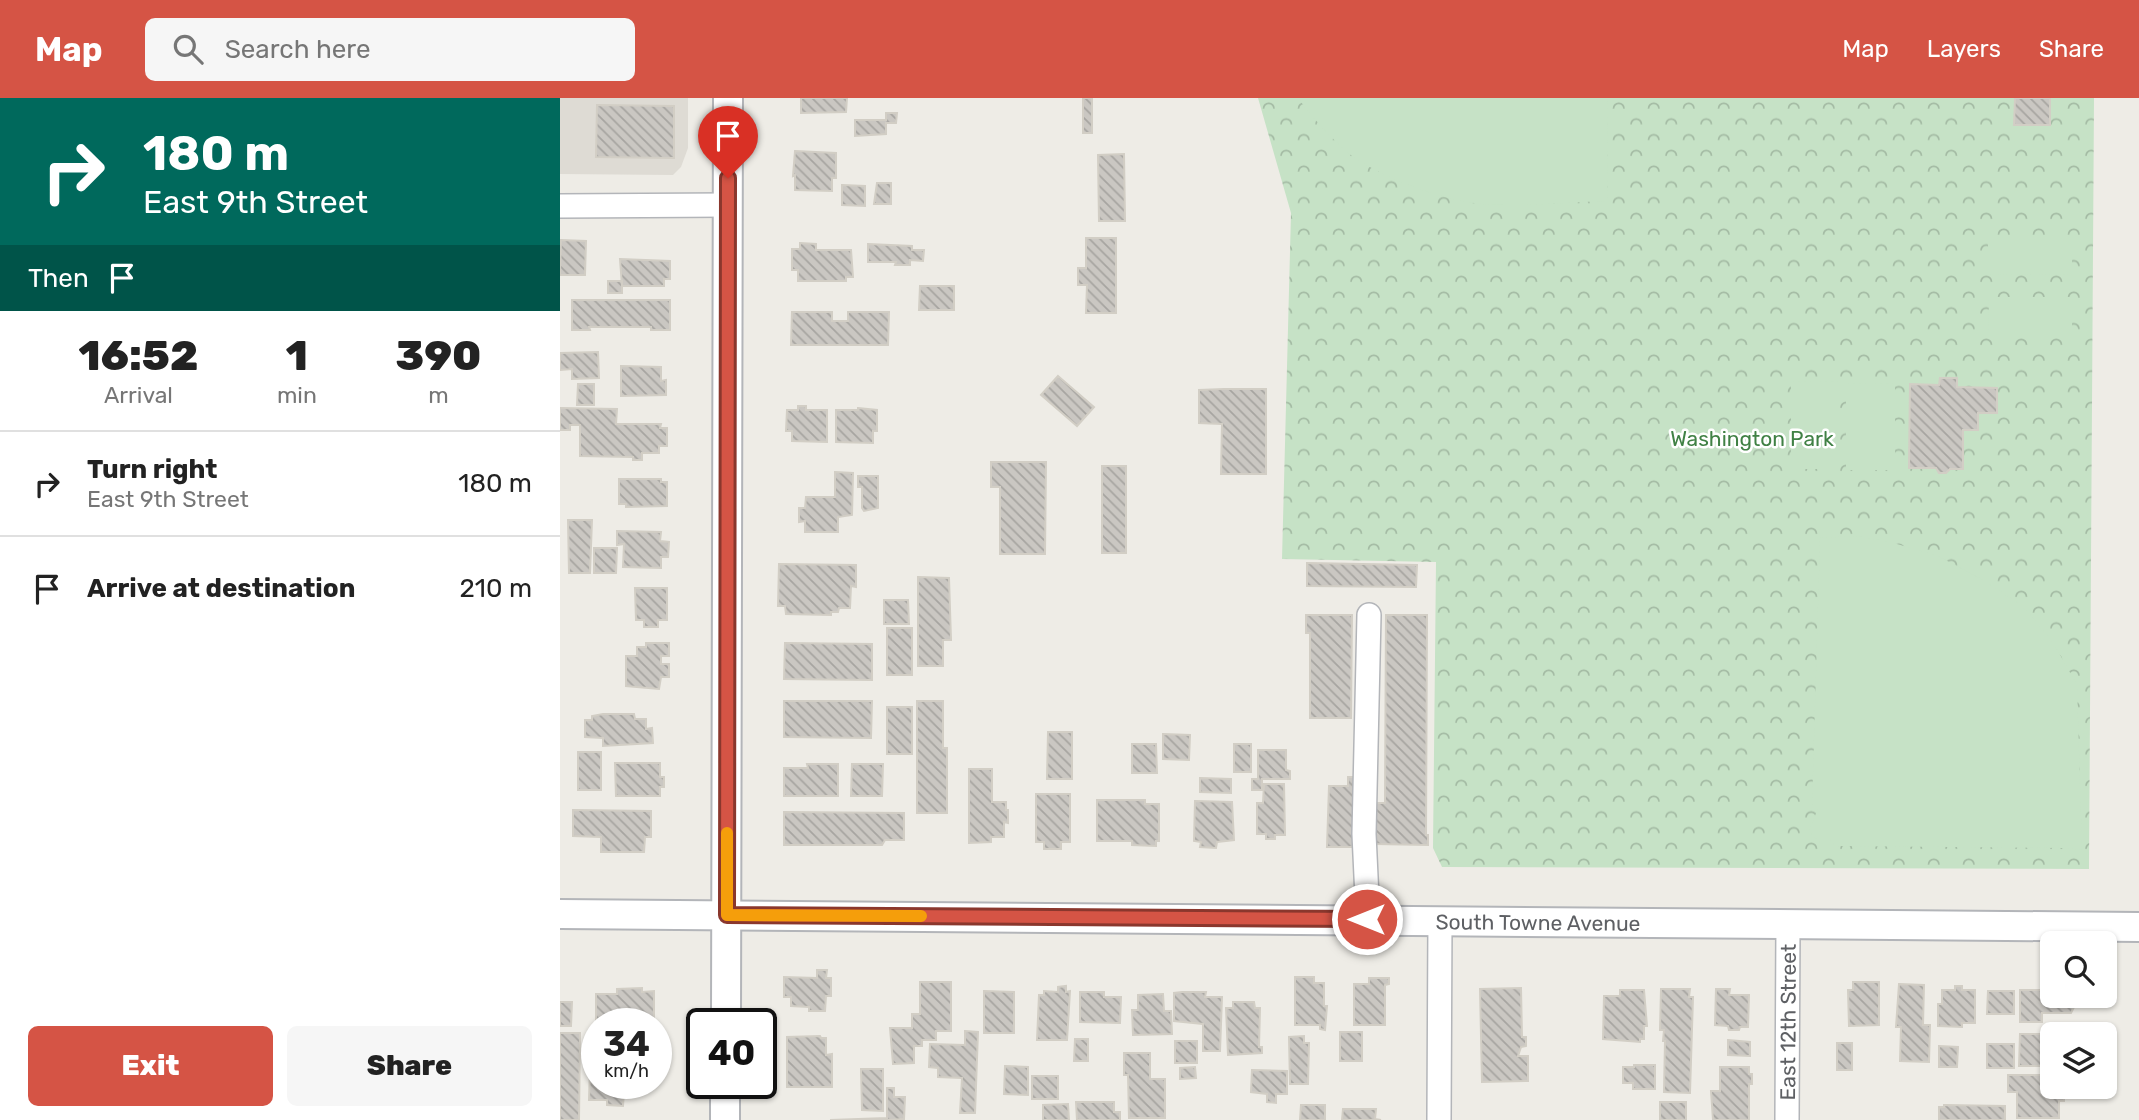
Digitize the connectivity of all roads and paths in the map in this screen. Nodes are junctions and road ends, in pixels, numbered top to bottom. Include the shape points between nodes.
1 (728, 98) edge
2 (728, 205) junction
3 (560, 206) edge
4 (1369, 615) dead end
5 (560, 914) edge
6 (727, 915) junction
7 (1367, 919) junction
8 (1440, 920) junction
9 (1788, 924) junction
10 (2139, 928) edge
11 (726, 1008) edge
12 (725, 1099) edge
13 (725, 1120) edge
14 (1439, 1120) edge
15 (1787, 1120) edge

1 - 2 street
2 - 3 street
2 - 6 street
4 - 7 street via 1364,834
5 - 6 street, South Towne Avenue
6 - 7 street, South Towne Avenue
6 - 11 street
7 - 8 street, South Towne Avenue
8 - 9 street, South Towne Avenue
8 - 14 street
9 - 10 street, South Towne Avenue
9 - 15 street, East 12th Street
12 - 13 street

